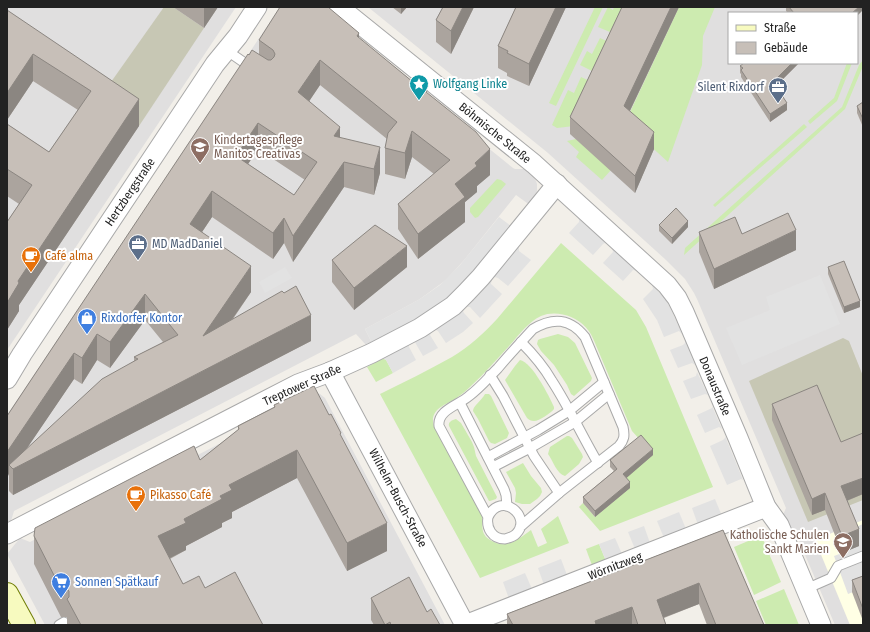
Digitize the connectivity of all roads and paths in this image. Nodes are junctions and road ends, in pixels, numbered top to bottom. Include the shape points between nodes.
1 (257, 7) edge
2 (339, 7) edge
3 (226, 50) junction
4 (259, 73) edge
5 (557, 184) junction
6 (521, 342) junction
7 (330, 372) junction
8 (490, 375) junction
9 (7, 379) edge
10 (604, 382) junction
11 (609, 394) junction
12 (460, 403) junction
13 (569, 411) junction
14 (575, 422) junction
15 (524, 437) junction
16 (530, 448) junction
17 (488, 457) junction
18 (598, 462) junction
19 (493, 467) junction
20 (559, 493) junction
21 (507, 506) junction
22 (766, 507) junction
23 (488, 517) junction
24 (520, 527) junction
25 (7, 534) edge
26 (863, 556) edge
27 (806, 589) junction
28 (7, 594) edge
29 (24, 625) edge
30 (465, 625) edge
31 (821, 625) edge

1 - 3 street, Hertzbergstraße
2 - 5 street, Böhmische Straße
3 - 4 lane
3 - 9 street, Hertzbergstraße via 214,64
5 - 7 street, Treptower Straße via 481,277 453,306 420,328
5 - 22 street, Donaustraße via 667,284 677,298
6 - 8 lane
6 - 10 lane via 540,325 556,321 565,322 580,330 585,337
6 - 13 lane via 553,381
7 - 25 street, Treptower Straße via 298,384
7 - 30 street, Wilhelm-Busch-Straße
8 - 12 lane
8 - 15 lane
10 - 11 lane
10 - 13 lane
11 - 14 lane
11 - 18 lane via 625,434 619,446
12 - 17 lane
12 - 23 lane via 442,414 438,422
13 - 14 lane
13 - 15 lane
14 - 16 lane
14 - 18 lane
15 - 16 lane
15 - 17 lane
16 - 19 lane
16 - 20 lane
17 - 19 lane
18 - 20 lane
19 - 21 lane via 504,489
20 - 24 lane
21 - 23 lane via 497,507
21 - 24 lane via 518,514
22 - 27 street, Donaustraße via 779,525
22 - 30 street, Wörnitzweg
23 - 24 lane via 490,531 501,539 515,535
26 - 27 lane via 838,566 831,578
27 - 31 street, Donaustraße
28 - 29 main road

